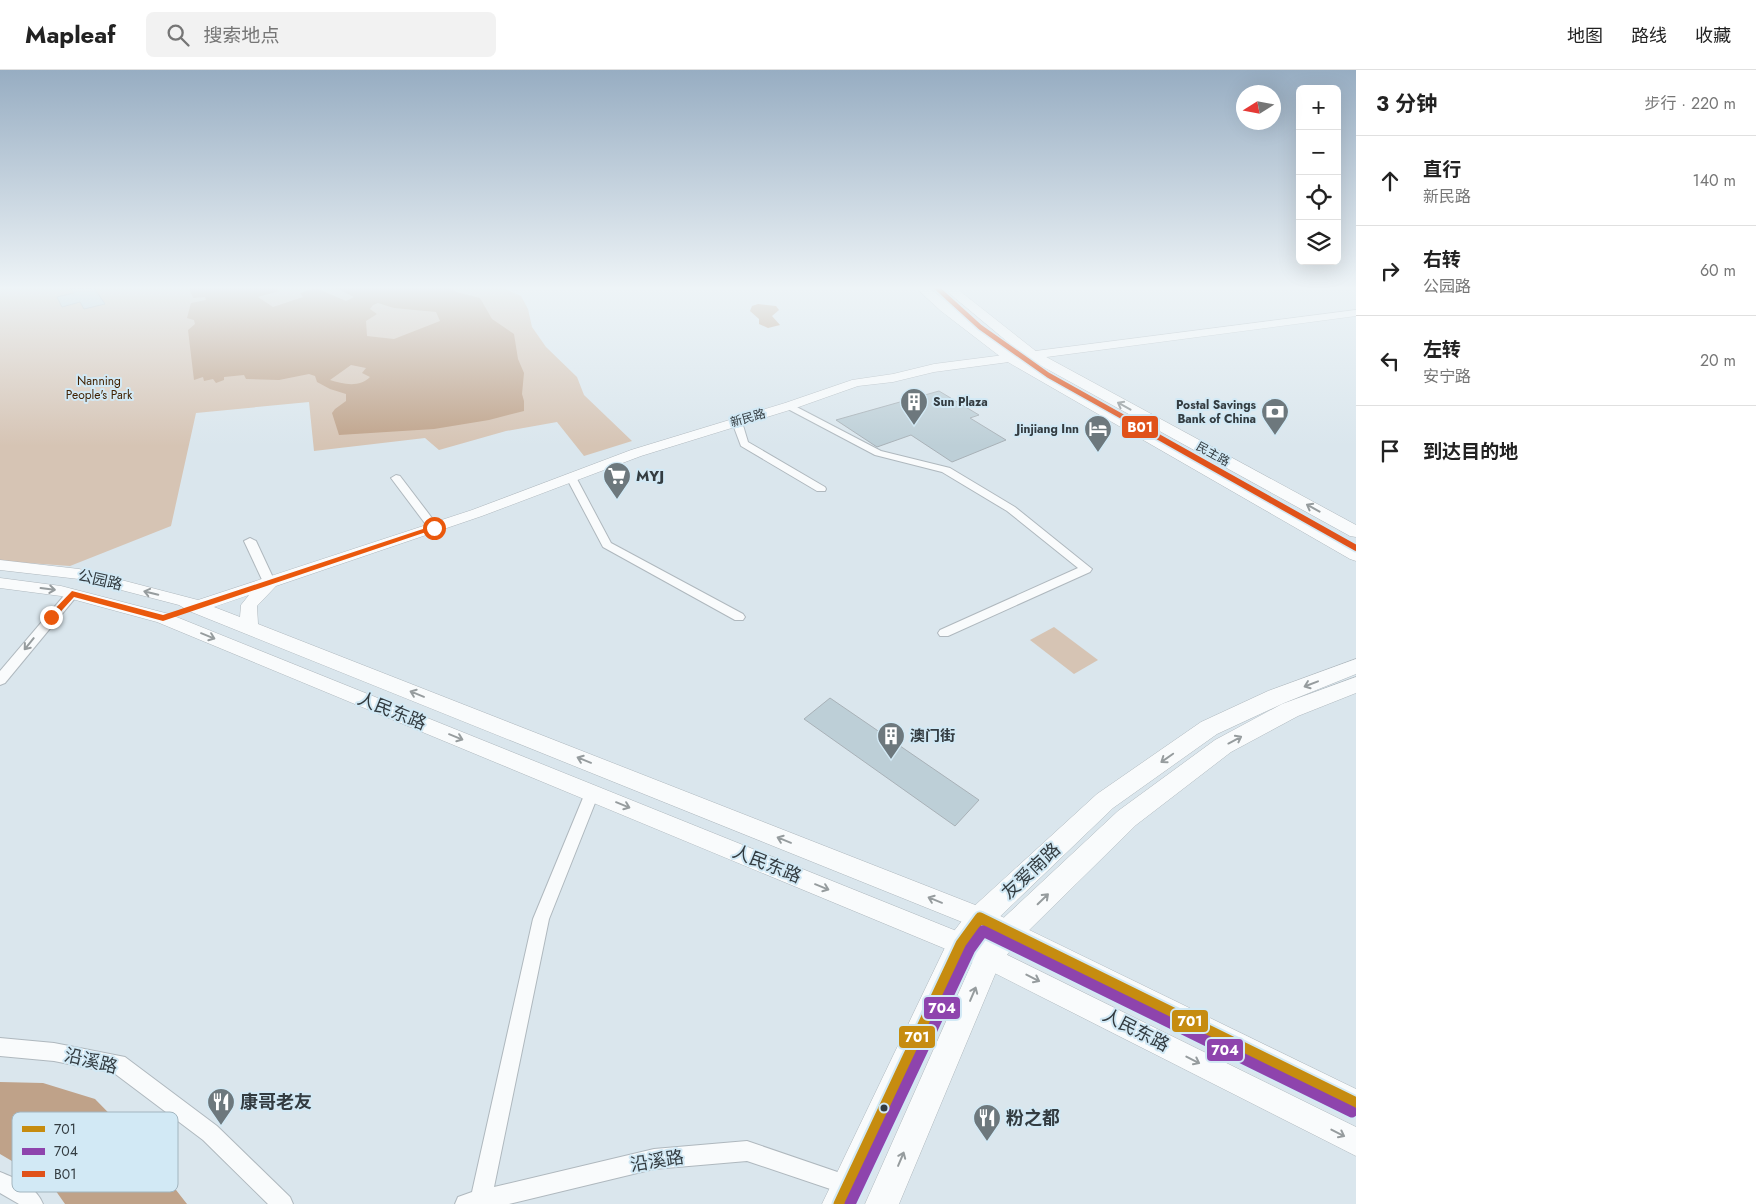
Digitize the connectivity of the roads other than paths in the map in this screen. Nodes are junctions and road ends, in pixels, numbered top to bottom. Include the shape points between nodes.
1 (988, 341) edge
2 (1015, 341) edge
3 (1141, 341) edge
4 (1032, 355) junction
5 (1011, 358) junction
6 (789, 406) junction
7 (736, 422) junction
8 (396, 478) dead end
9 (572, 479) junction
10 (821, 488) dead end
11 (434, 528) junction
12 (1356, 532) edge
13 (250, 541) dead end
14 (1356, 555) edge
15 (0, 565) edge
16 (0, 583) edge
17 (270, 584) junction
18 (72, 594) junction
19 (198, 606) junction
20 (739, 617) dead end
21 (163, 618) junction
22 (249, 627) junction
23 (944, 633) dead end
24 (1356, 666) edge
25 (0, 680) edge
26 (1356, 685) edge
27 (592, 793) junction
28 (980, 918) junction
29 (1008, 933) junction
30 (961, 944) junction
31 (989, 956) junction
32 (0, 1047) edge
33 (1356, 1103) edge
34 (1356, 1142) edge
35 (0, 1182) edge
36 (12, 1188) edge
37 (19, 1192) edge
38 (843, 1196) edge
39 (473, 1202) edge
40 (33, 1204) edge
41 (283, 1204) edge
42 (882, 1204) edge

1 - 5 main road, 民主路
2 - 4 main road, 民主路
3 - 4 main road, 新民路
4 - 5 main road, 新民路
12 -> 4 main road, 民主路
5 - 6 main road, 新民路 via 934,368 856,384
5 - 14 main road, 民主路
6 - 7 main road, 新民路
6 - 23 street via 878,453 946,470 1011,509 1086,569
7 - 9 main road, 新民路 via 636,453
7 - 10 street via 744,444
8 - 11 street
9 - 11 main road, 新民路
9 - 20 street via 607,545
11 - 17 main road, 新民路
13 - 17 street
19 -> 15 main road, 公园路 via 80,574
16 -> 18 main road, 公园路
17 - 19 main road, 新民路
17 - 22 main road via 249,605
18 - 21 main road, 公园路
18 -> 25 street
19 - 21 main road, 新民路
19 - 22 main road, 人民东路
21 -> 27 main road, 人民东路
28 -> 22 main road, 人民东路
24 -> 28 main road, 友爱南路 via 1276,697 1209,728 1105,801
29 -> 26 main road, 友爱南路 via 1128,818 1223,746 1290,710
27 -> 30 main road, 人民东路
27 - 39 street via 541,919
28 - 29 main road, 人民东路
28 - 30 main road, 友爱南路
29 - 31 main road, 友爱南路
29 - 33 main road, 人民东路
30 - 31 main road, 人民东路
30 - 38 main road, 友爱南路
31 -> 34 main road, 人民东路
42 -> 31 main road, 友爱南路
32 - 41 street, 沿溪路 via 54,1052 118,1064 210,1133
35 - 36 street
37 - 40 street
38 - 39 street, 沿溪路 via 747,1151 654,1159

